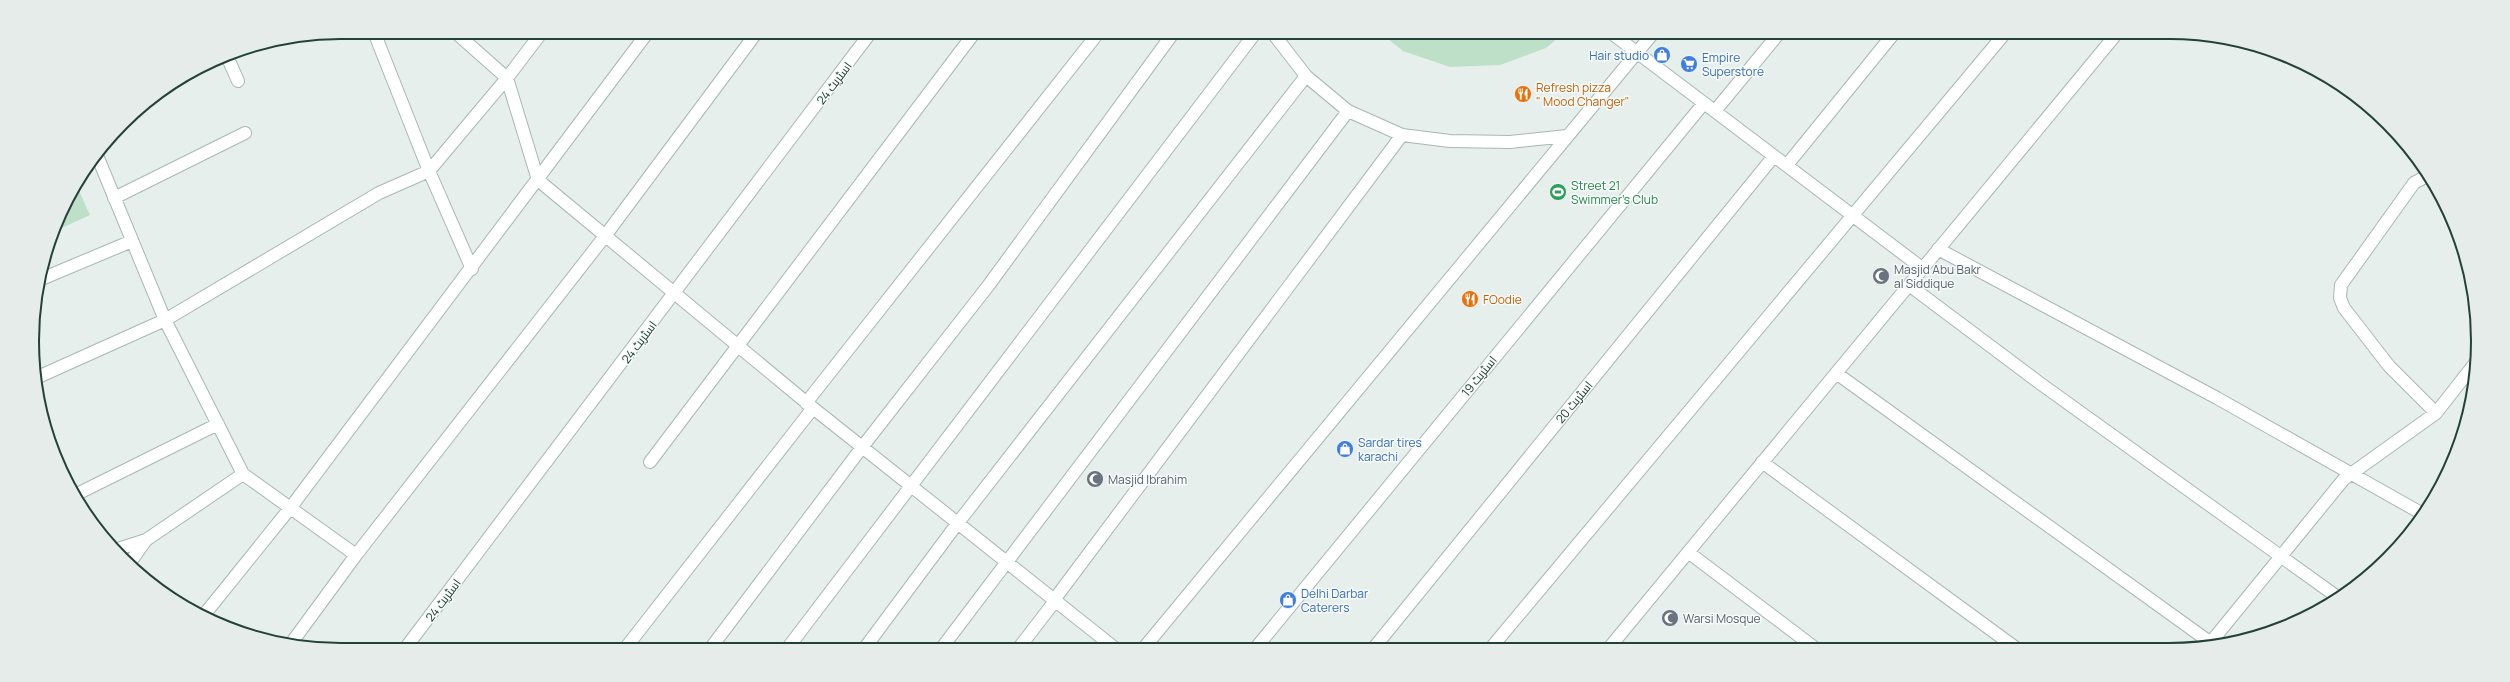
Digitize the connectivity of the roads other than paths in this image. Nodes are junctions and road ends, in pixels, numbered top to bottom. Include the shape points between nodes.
1 (377, 39) edge
2 (463, 39) edge
3 (537, 39) edge
4 (643, 39) edge
5 (752, 39) edge
6 (866, 39) edge
7 (970, 39) edge
8 (1094, 39) edge
9 (1169, 39) edge
10 (1251, 39) edge
11 (1277, 39) edge
12 (1619, 39) edge
13 (1648, 39) edge
14 (1774, 39) edge
15 (1889, 39) edge
16 (2000, 39) edge
17 (2112, 39) edge
18 (1637, 53) junction
19 (229, 61) edge
20 (1306, 76) junction
21 (507, 78) junction
22 (238, 81) dead end
23 (1704, 103) junction
24 (1348, 111) junction
25 (1715, 111) junction
26 (245, 133) dead end
27 (1402, 135) junction
28 (1567, 136) junction
29 (1774, 156) junction
30 (99, 160) edge
31 (1787, 165) junction
32 (429, 171) junction
33 (2423, 178) edge
34 (538, 180) junction
35 (114, 198) junction
36 (1853, 216) junction
37 (606, 236) junction
38 (132, 241) junction
39 (1938, 249) junction
40 (1922, 268) junction
41 (472, 269) junction
42 (46, 277) edge
43 (1909, 285) junction
44 (675, 294) junction
45 (164, 320) junction
46 (738, 346) junction
47 (2469, 371) edge
48 (1836, 373) junction
49 (41, 374) edge
50 (810, 406) junction
51 (2436, 413) junction
52 (218, 424) junction
53 (863, 446) junction
54 (650, 462) dead end
55 (1762, 462) junction
56 (2352, 473) junction
57 (243, 474) junction
58 (910, 487) junction
59 (79, 493) edge
60 (291, 507) junction
61 (2418, 511) edge
62 (957, 524) junction
63 (146, 540) junction
64 (121, 548) edge
65 (1688, 552) junction
66 (356, 555) junction
67 (2282, 557) junction
68 (132, 559) edge
69 (1006, 562) junction
70 (2334, 594) edge
71 (1055, 601) junction
72 (207, 612) edge
73 (294, 639) edge
74 (2214, 639) edge
75 (2203, 641) edge
76 (409, 643) edge
77 (629, 643) edge
78 (715, 643) edge
79 (792, 643) edge
80 (868, 643) edge
81 (945, 643) edge
82 (1023, 643) edge
83 (1108, 643) edge
84 (1148, 643) edge
85 (1260, 643) edge
86 (1378, 643) edge
87 (1495, 643) edge
88 (1613, 643) edge
89 (1808, 643) edge
90 (2009, 643) edge

1 - 32 street
2 - 21 street
3 - 21 street
4 - 34 street
5 - 37 street
6 - 44 street, اسٹریٹ 24
7 - 46 street
8 - 50 street
9 - 53 street via 988,286
10 - 58 street
11 - 20 street
12 - 18 street
13 - 18 street
14 - 25 street
15 - 31 street
16 - 36 street
17 - 39 street
18 - 23 street
18 - 28 street
19 - 22 street
20 - 24 street
20 - 62 street
21 - 32 street
21 - 34 street
23 - 25 street
23 - 85 street, اسٹریٹ 19
24 - 27 street
24 - 69 street
25 - 29 street
26 - 35 street
27 - 28 street via 1450,141 1510,142
27 - 71 street
28 - 84 street
29 - 31 street
29 - 86 street, اسٹریٹ 20
30 - 35 street
31 - 36 street
32 - 41 street
32 - 45 street via 379,194
33 - 51 street via 2414,183 2341,285 2340,298 2344,308 2389,366
34 - 37 street
34 - 41 street
35 - 38 street
36 - 40 street
36 - 87 street
37 - 44 street
37 - 66 street
38 - 42 street
38 - 45 street
39 - 40 street
39 - 56 street
40 - 43 street
41 - 60 street
43 - 48 street
43 - 67 street
44 - 46 street
44 - 76 street, اسٹریٹ 24
45 - 49 street
45 - 52 street
46 - 50 street
46 - 54 street
47 - 51 street
48 - 55 street
48 - 75 street
50 - 53 street
50 - 77 street
51 - 56 street
52 - 57 street
52 - 59 street
53 - 58 street
53 - 78 street
55 - 65 street
55 - 90 street
56 - 61 street
56 - 67 street via 2344,479
57 - 60 street
57 - 63 street
58 - 62 street
58 - 79 street
60 - 66 street
60 - 72 street
62 - 69 street
62 - 80 street
63 - 64 street
63 - 68 street
65 - 88 street
65 - 89 street
66 - 73 street
67 - 70 street
67 - 74 street
69 - 71 street
69 - 81 street
71 - 82 street
71 - 83 street

